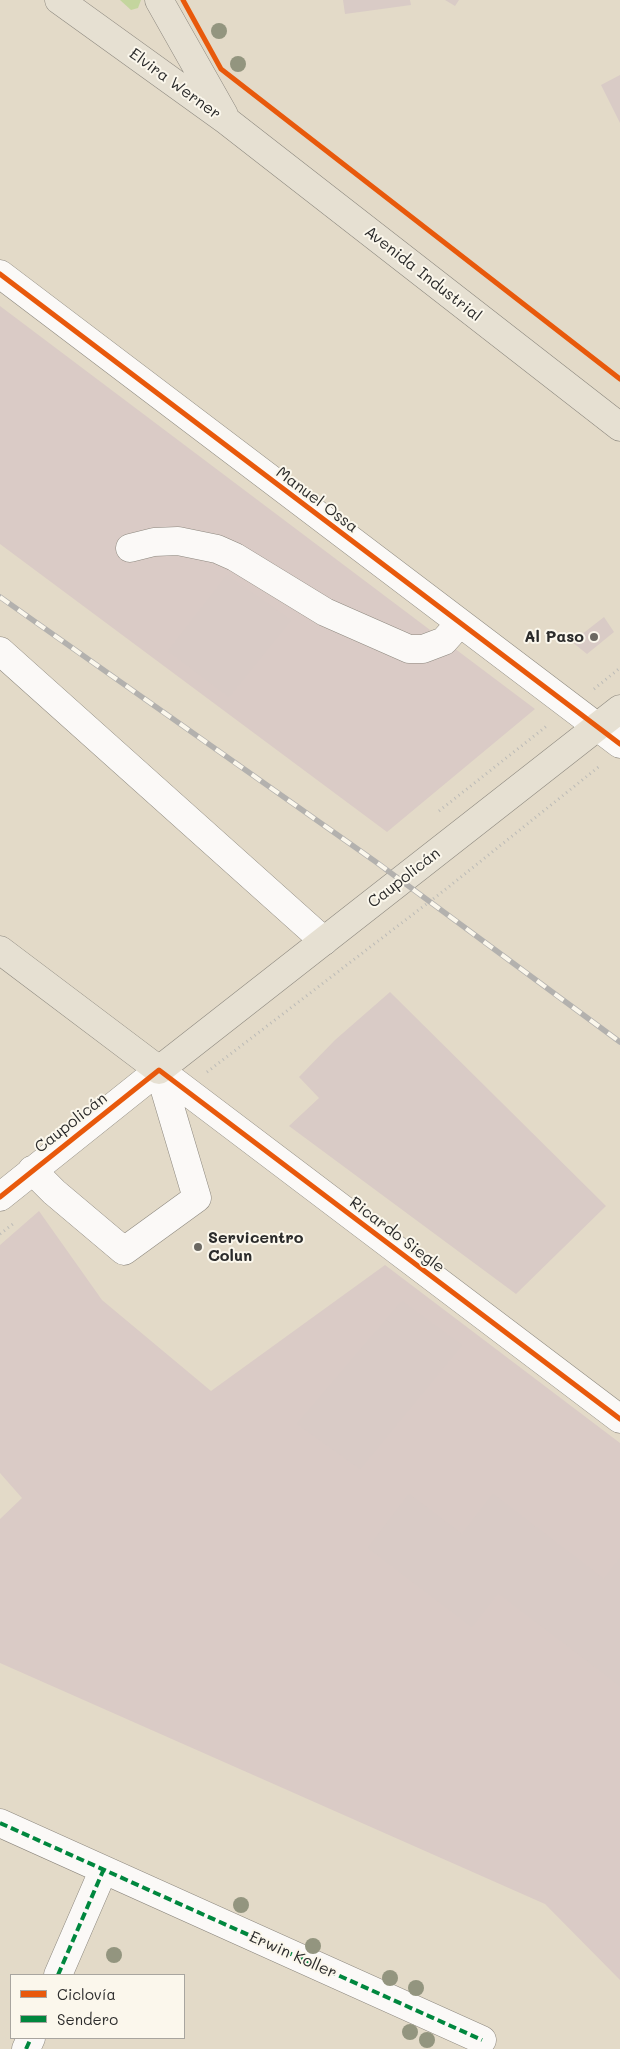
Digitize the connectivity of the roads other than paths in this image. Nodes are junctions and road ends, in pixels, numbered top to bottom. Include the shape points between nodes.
1 (59, 0) edge
2 (159, 0) edge
3 (227, 121) junction
4 (0, 274) edge
5 (620, 427) edge
6 (130, 548) dead end
7 (459, 624) junction
8 (3, 659) edge
9 (620, 709) edge
10 (596, 728) junction
11 (613, 753) edge
12 (324, 941) junction
13 (0, 950) edge
14 (159, 1070) junction
15 (32, 1170) junction
16 (2, 1193) edge
17 (620, 1419) edge
18 (0, 1823) edge
19 (104, 1871) junction
20 (58, 1974) edge
21 (482, 2040) dead end

1 - 3 main road, Elvira Werner
2 - 3 main road, Elvira Werner
3 - 5 main road, Avenida Industrial
4 - 7 street, Manuel Ossa
6 - 7 street via 178,541 217,549 325,612 409,649 422,650 439,644 453,634
7 - 10 street, Manuel Ossa
8 - 12 street
9 - 10 main road, Caupolicán
10 - 11 street, Manuel Ossa
10 - 12 main road, Caupolicán
12 - 14 main road, Caupolicán
13 - 14 main road, Ricardo Siegle
14 - 15 street, Caupolicán
14 - 15 street via 197,1198 124,1251
14 - 17 street, Ricardo Siegle
15 - 16 street, Caupolicán
18 - 19 street, Erwin Koller
19 - 20 street
19 - 21 street, Erwin Koller

